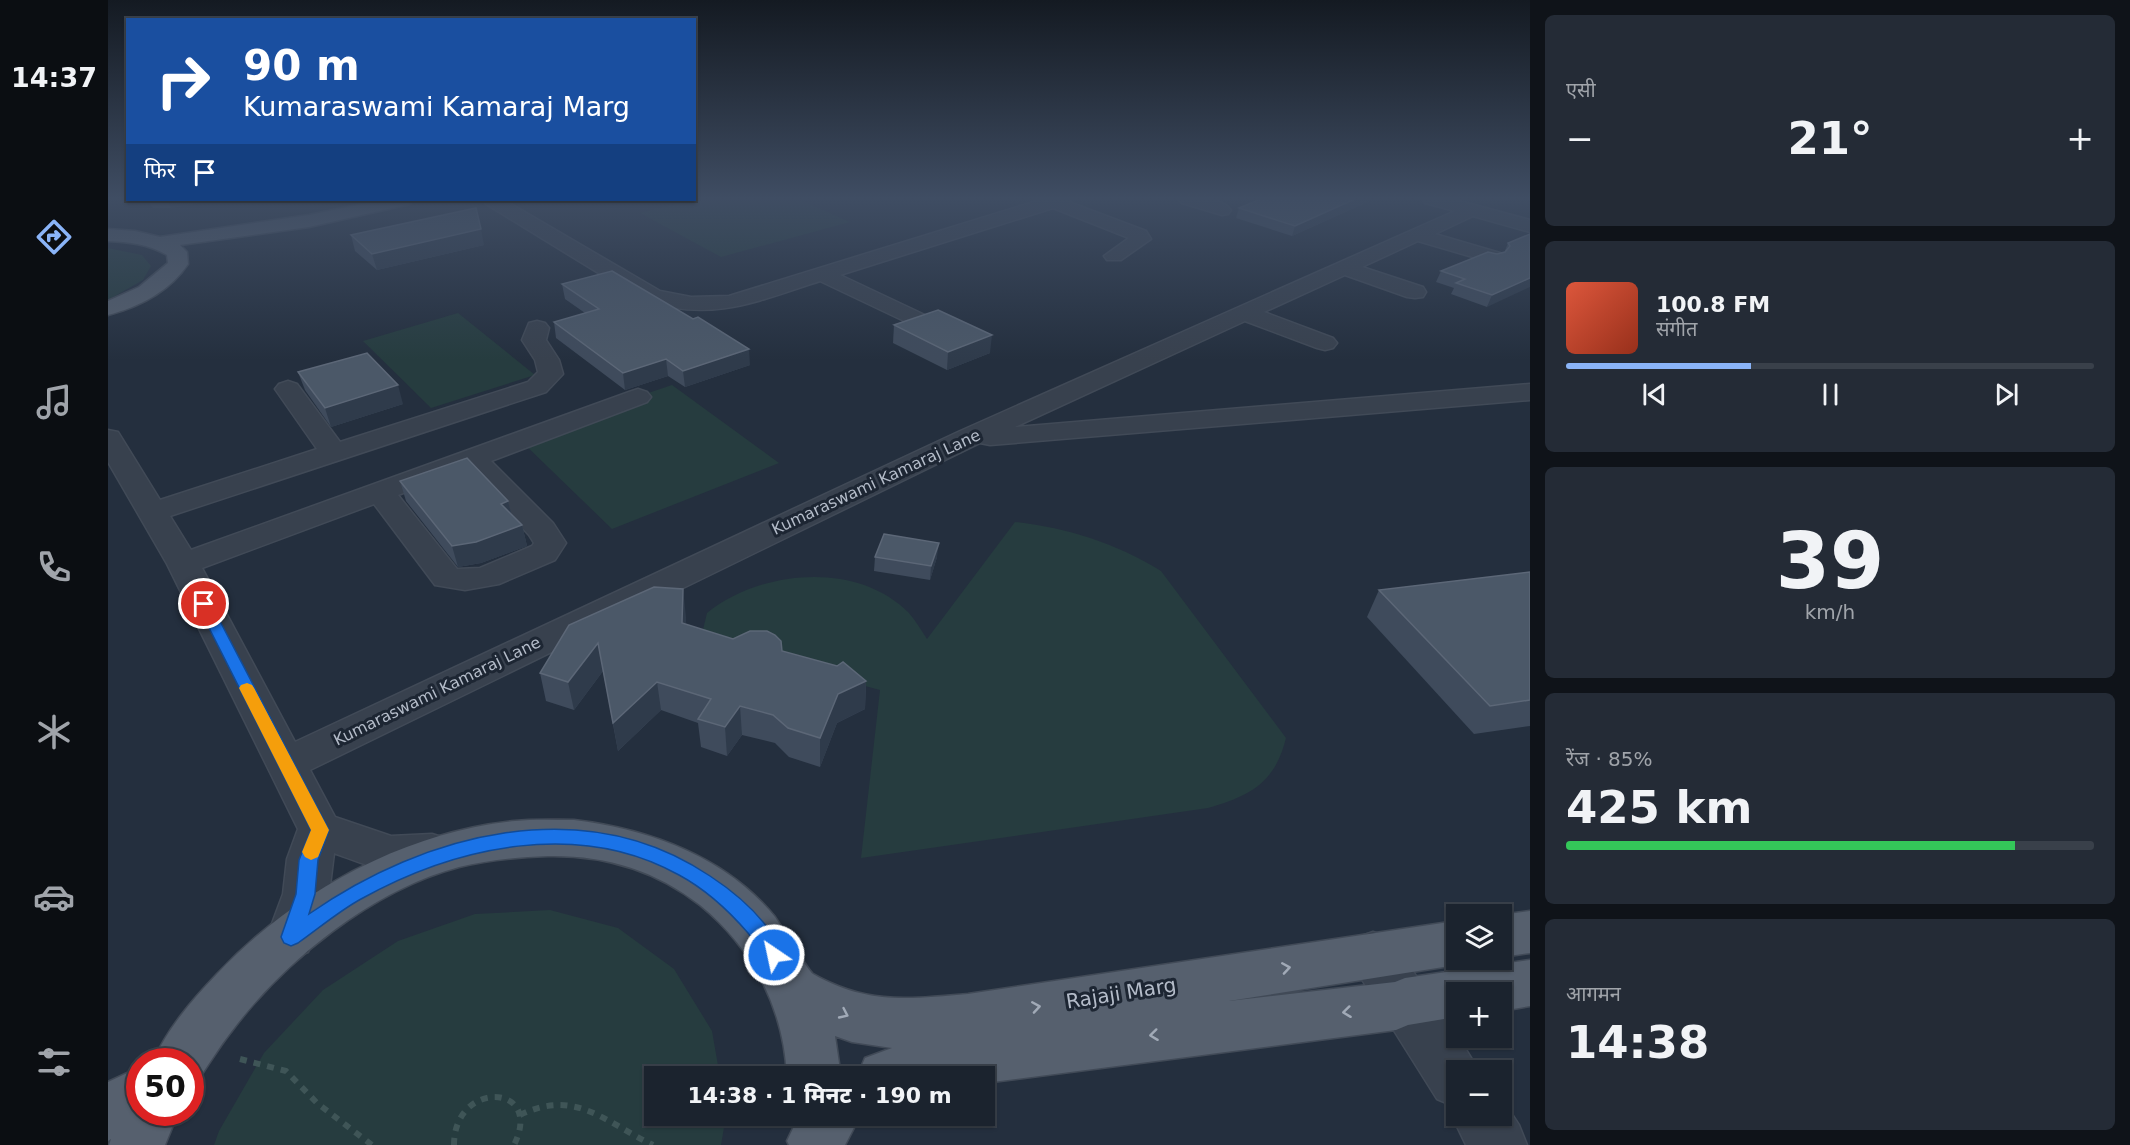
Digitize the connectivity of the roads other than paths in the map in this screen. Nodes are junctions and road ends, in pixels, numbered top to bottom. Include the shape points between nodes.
1 (177, 252) edge
2 (207, 252) edge
3 (579, 252) edge
4 (892, 252) edge
5 (1121, 252) edge
6 (1378, 252) edge
7 (1477, 252) edge
8 (1114, 256) dead end
9 (1493, 257) edge
10 (178, 264) junction
11 (1343, 268) junction
12 (822, 274) junction
13 (1415, 292) dead end
14 (112, 309) edge
15 (1245, 313) junction
16 (921, 322) edge
17 (537, 328) dead end
18 (1325, 343) dead end
19 (288, 389) dead end
20 (1530, 392) edge
21 (638, 397) dead end
22 (108, 438) edge
23 (968, 438) junction
24 (328, 445) junction
25 (472, 458) junction
26 (380, 492) junction
27 (153, 512) junction
28 (183, 564) junction
29 (285, 764) junction
30 (320, 830) junction
31 (453, 850) junction
32 (1530, 932) edge
33 (1512, 935) edge
34 (291, 937) junction
35 (1446, 944) edge
36 (1373, 954) junction
37 (1530, 983) edge
38 (1512, 986) edge
39 (791, 988) junction
40 (1446, 996) edge
41 (1405, 1002) junction
42 (189, 1048) edge
43 (1446, 1065) edge
44 (812, 1066) edge
45 (932, 1066) edge
46 (126, 1102) edge
47 (108, 1113) edge
48 (145, 1126) edge
49 (1487, 1126) edge
50 (137, 1145) edge
51 (1499, 1145) edge

1 - 10 main road
2 - 10 main road
3 - 12 street via 652,296 675,304 731,302
4 - 12 street
5 - 8 street
6 - 11 street, Kumaraswami Kamaraj Lane
7 - 9 street
10 - 14 main road via 169,277 149,291
11 - 13 street
11 - 15 street, Kumaraswami Kamaraj Lane
12 - 16 street
15 - 18 street
15 - 23 street, Kumaraswami Kamaraj Lane
17 - 24 street via 534,340 551,374 537,387 435,420
19 - 24 street
20 - 23 street
21 - 25 street
22 - 27 street
23 - 29 street, Kumaraswami Kamaraj Lane
24 - 27 street
25 - 26 street
25 - 26 street via 542,530 550,543 544,553 487,577 447,578
26 - 28 street
27 - 28 street
28 - 29 street
29 - 30 street
30 - 31 street via 390,855
30 - 34 street via 309,860 306,894
31 - 34 main road via 352,894
31 - 39 main road via 552,836 599,840 644,851 686,869 723,894 756,928 783,968
32 - 33 main road
34 - 42 main road via 225,1000
35 - 36 main road, Rajaji Marg
39 -> 36 main road, Rajaji Marg via 852,1018 899,1024 968,1018
36 - 41 street
37 - 38 main road
39 - 44 main road via 803,1016
40 - 41 main road
41 - 43 street
41 -> 45 main road
46 - 47 main road
48 - 50 main road
49 - 51 street

